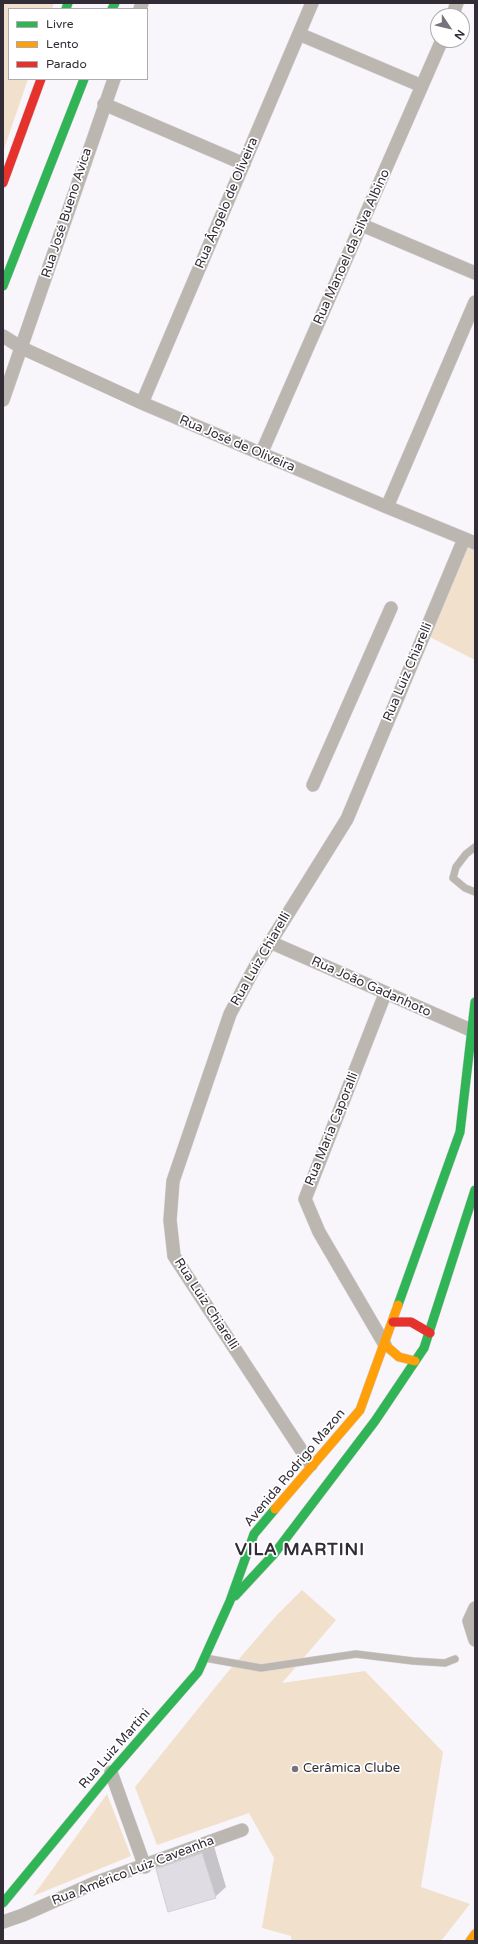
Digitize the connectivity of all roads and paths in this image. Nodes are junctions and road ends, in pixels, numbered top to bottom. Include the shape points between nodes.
1 (312, 3) edge
2 (299, 34) junction
3 (439, 48) edge
4 (41, 80) edge
5 (84, 80) edge
6 (114, 80) edge
7 (422, 86) junction
8 (104, 104) junction
9 (244, 164) junction
10 (3, 182) edge
11 (362, 225) junction
12 (475, 273) edge
13 (3, 286) edge
14 (475, 302) edge
15 (3, 336) edge
16 (22, 348) junction
17 (3, 400) edge
18 (142, 403) junction
19 (261, 454) junction
20 (387, 508) junction
21 (470, 541) edge
22 (391, 608) dead end
23 (313, 785) dead end
24 (475, 847) edge
25 (475, 892) edge
26 (270, 942) junction
27 (385, 994) junction
28 (475, 1002) edge
29 (473, 1031) junction
30 (475, 1190) edge
31 (393, 1322) junction
32 (430, 1333) junction
33 (384, 1345) junction
34 (415, 1361) junction
35 (311, 1464) junction
36 (230, 1601) junction
37 (475, 1608) edge
38 (475, 1640) edge
39 (205, 1658) junction
40 (455, 1660) dead end
41 (111, 1772) junction
42 (242, 1830) dead end
43 (145, 1866) junction
44 (3, 1903) edge
45 (3, 1922) edge
46 (475, 1934) edge
47 (470, 1941) edge

1 - 2 street, Rua Ângelo de Oliveira
2 - 7 street
2 - 9 street, Rua Ângelo de Oliveira
3 - 7 street, Rua Manoel da Silva Albino
4 - 10 street
5 - 13 street
6 - 8 street, Rua José Bueno Avica
7 - 11 street, Rua Manoel da Silva Albino
8 - 9 street
8 - 16 street, Rua José Bueno Avica
9 - 18 street, Rua Ângelo de Oliveira
11 - 12 street
11 - 19 street, Rua Manoel da Silva Albino
14 - 20 street
15 - 16 street, Rua José de Oliveira
16 - 17 street, Rua José Bueno Avica
16 - 18 street, Rua José de Oliveira
18 - 19 street, Rua José de Oliveira
19 - 20 street, Rua José de Oliveira
20 - 21 street, Rua José de Oliveira
21 - 26 street, Rua Luiz Chiarelli via 347,819
22 - 23 street
24 - 25 lane via 462,858 456,867 454,878 465,888
26 - 27 street, Rua João Gadanhoto
26 - 35 street, Rua Luiz Chiarelli via 230,1014 173,1181 170,1220 174,1256
27 - 29 street, Rua João Gadanhoto
27 - 33 street, Rua Maria Caporalli via 305,1198 319,1232
28 - 29 street, Avenida Rodrigo Mazon
29 - 31 street, Avenida Rodrigo Mazon via 460,1132
30 - 32 street
31 - 32 street via 411,1322
31 - 33 street, Avenida Rodrigo Mazon
32 - 34 street
33 - 34 street via 399,1357
33 - 35 street, Avenida Rodrigo Mazon via 360,1410
34 - 36 street via 375,1421 274,1554
35 - 36 street, Avenida Rodrigo Mazon via 254,1534
36 - 39 street, Rua Luiz Martini
37 - 38 street via 469,1621
39 - 40 lane via 261,1668 356,1654 413,1661
39 - 41 street, Rua Luiz Martini via 198,1672
41 - 43 street
41 - 44 street, Rua Luiz Martini
42 - 43 street, Rua Américo Luiz Caveanha
43 - 45 street, Rua Américo Luiz Caveanha via 97,1882
46 - 47 street

